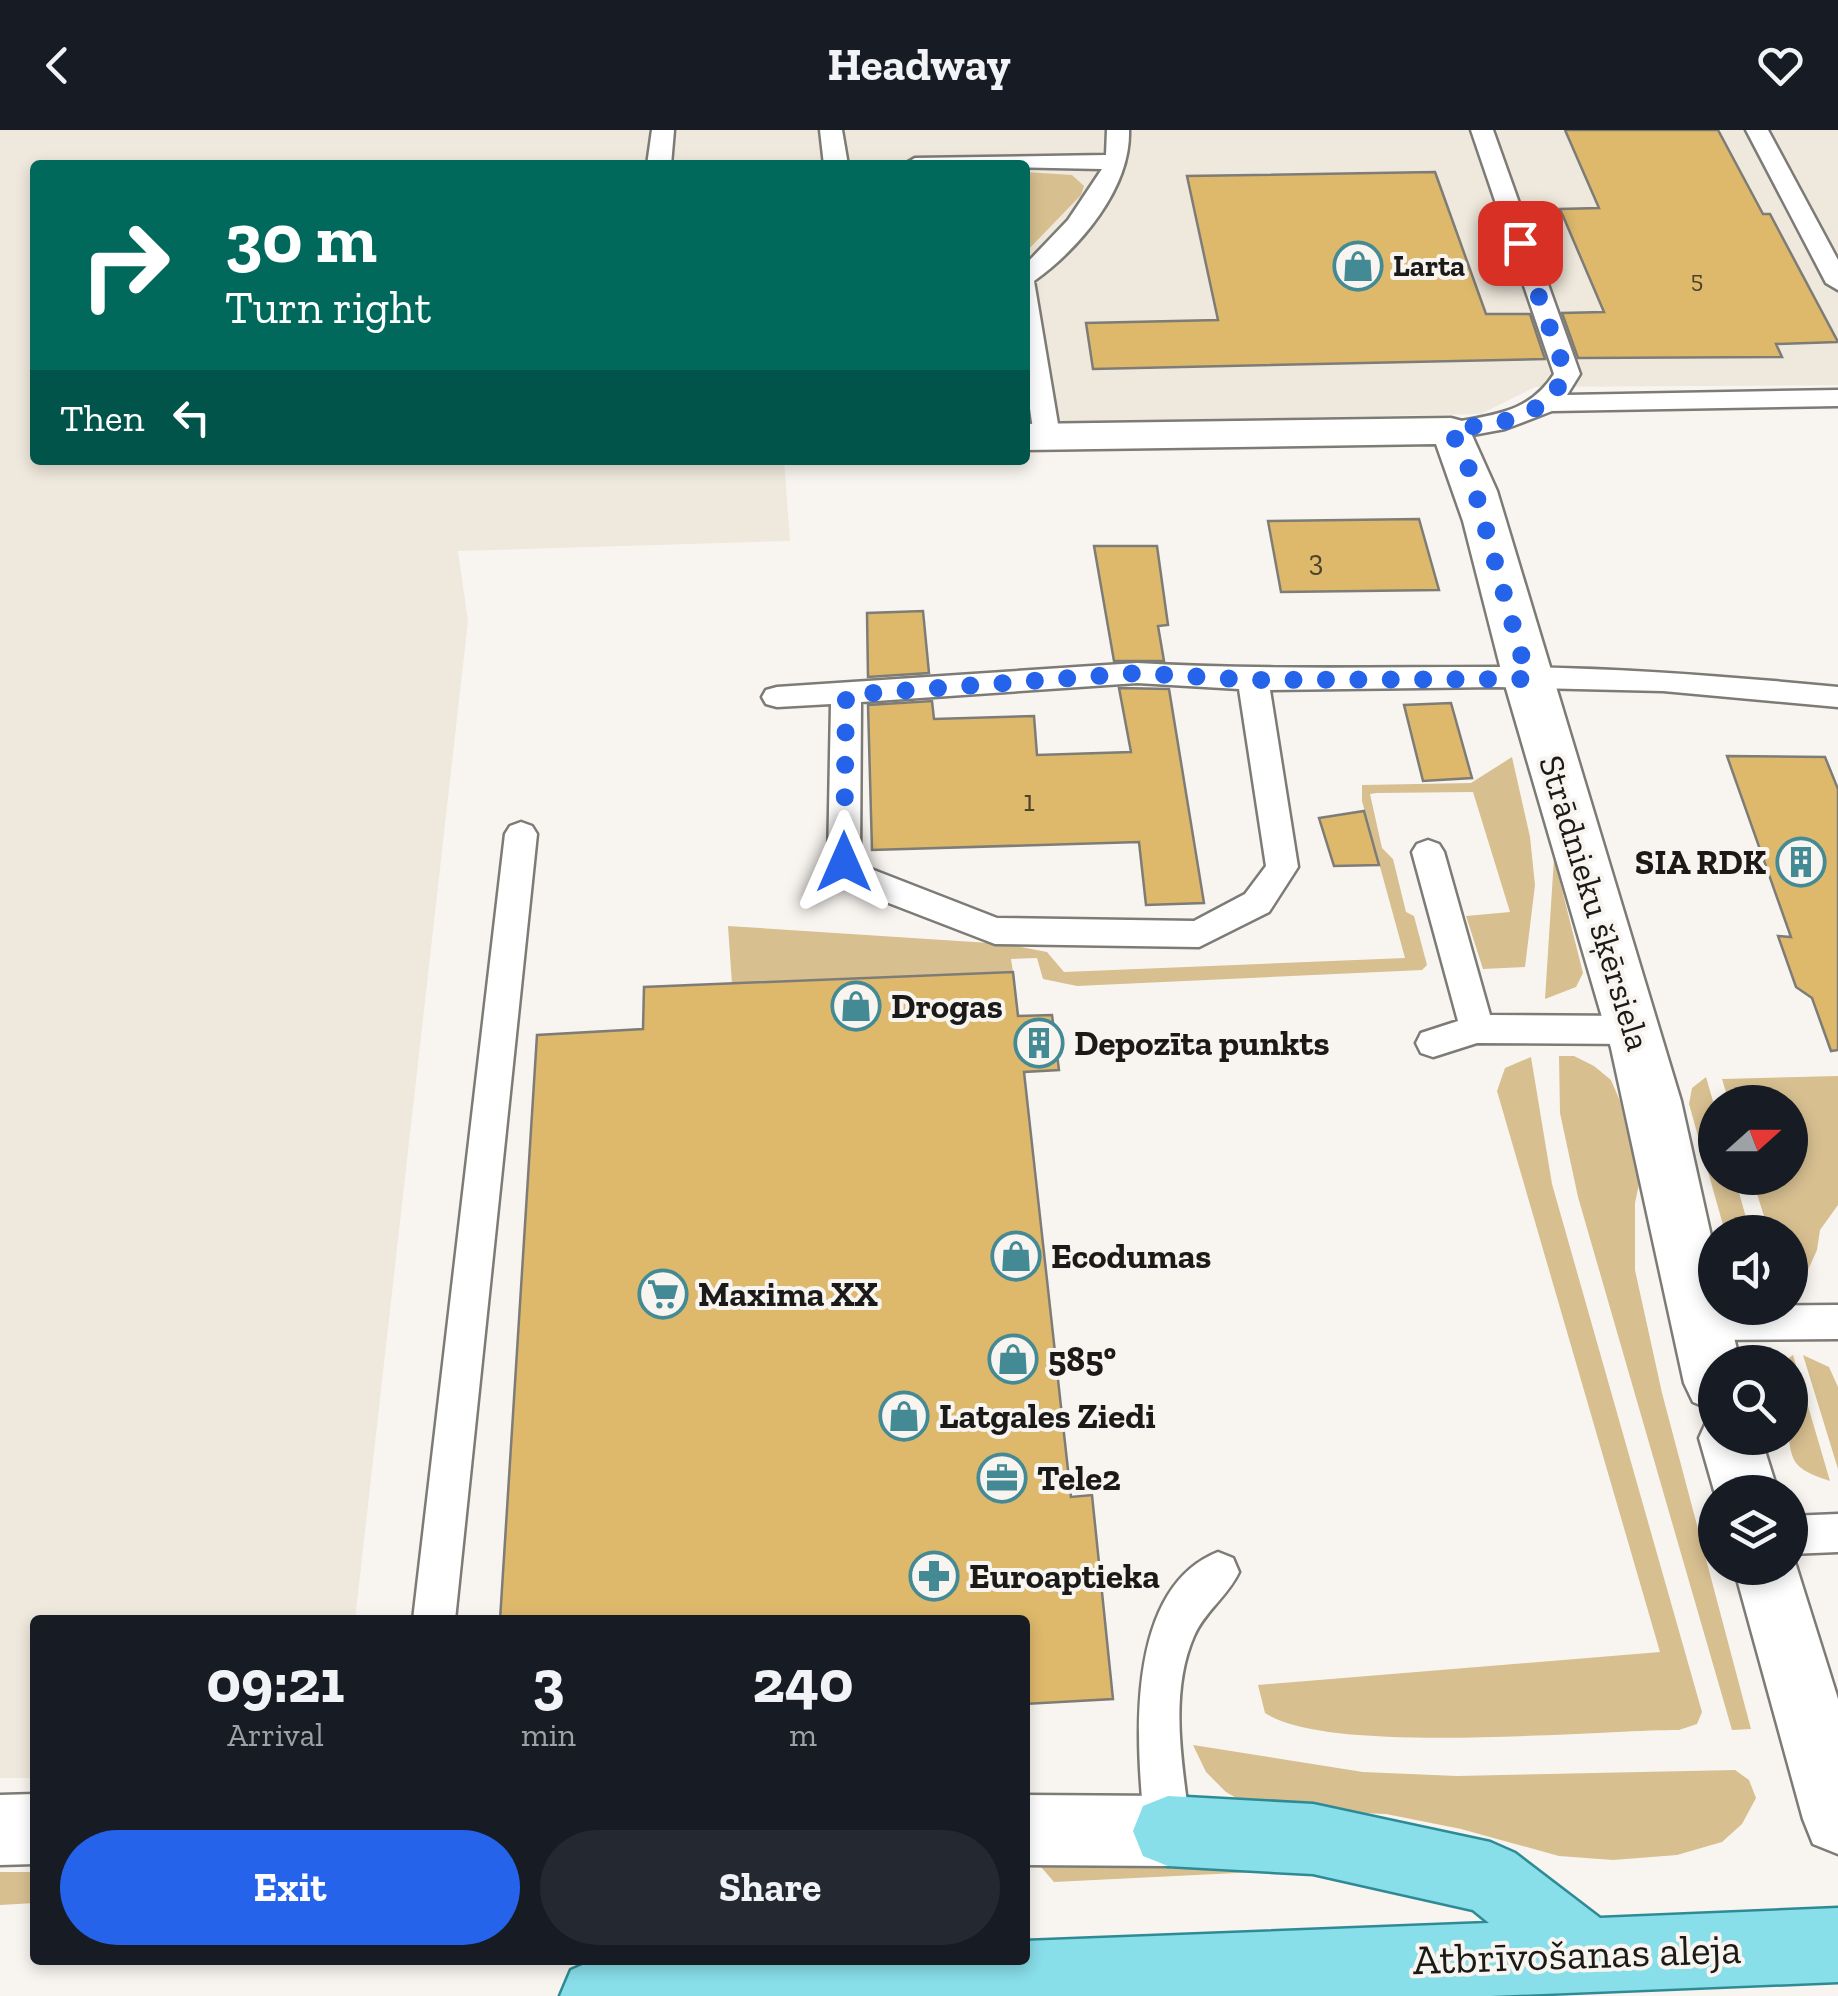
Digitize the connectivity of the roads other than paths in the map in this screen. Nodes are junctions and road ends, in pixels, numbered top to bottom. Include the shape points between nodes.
1 (663, 130) edge
2 (832, 130) edge
3 (1118, 130) edge
4 (1482, 130) edge
5 (1757, 130) edge
6 (659, 160) edge
7 (835, 160) edge
8 (1116, 162) junction
9 (1030, 163) edge
10 (1030, 273) edge
11 (1838, 283) edge
12 (1030, 354) edge
13 (1838, 398) edge
14 (1548, 403) junction
15 (1451, 430) junction
16 (1036, 436) edge
17 (1528, 679) junction
18 (1253, 680) junction
19 (846, 695) junction
20 (777, 697) dead end
21 (1838, 697) edge
22 (522, 834) dead end
23 (1428, 852) dead end
24 (1476, 1028) junction
25 (1634, 1030) junction
26 (1433, 1043) dead end
27 (1808, 1322) edge
28 (1838, 1322) edge
29 (1698, 1323) edge
30 (1838, 1533) edge
31 (1808, 1534) edge
32 (1218, 1572) dead end
33 (1772, 1585) edge
34 (435, 1615) edge
35 (1838, 1819) edge
36 (0, 1830) edge
37 (30, 1830) edge
38 (1030, 1830) edge
39 (1168, 1832) junction
40 (1838, 1944) edge
41 (1586, 1953) junction
42 (677, 1994) edge
43 (597, 1996) edge

1 - 6 lane
2 - 7 lane
3 - 8 lane
4 - 14 lane via 1566,374
5 - 11 lane
8 - 9 lane
8 - 10 lane via 1042,267
12 - 16 lane
13 - 14 lane
14 - 15 lane via 1505,421
15 - 16 street
15 - 17 street, Strādnieku šķērsiela via 1468,466
17 - 18 lane
17 - 21 lane via 1662,681
17 - 25 street, Strādnieku šķērsiela
18 - 19 lane via 1137,673
18 - 19 lane via 1282,868 1257,903 1199,934 995,931 854,876 844,862
19 - 20 lane
22 - 34 lane
23 - 24 lane
24 - 25 lane
24 - 26 lane
25 - 29 street, Strādnieku šķērsiela via 1679,1212
27 - 28 lane
30 - 31 lane
32 - 39 lane via 1187,1609 1157,1690
33 - 35 street
36 - 37 street
38 - 39 street
39 - 41 main road via 1313,1840 1490,1878
40 - 41 main road, Atbrīvošanas aleja
41 - 42 main road, Atbrīvošanas aleja
42 - 43 main road, Atbrīvošanas aleja

